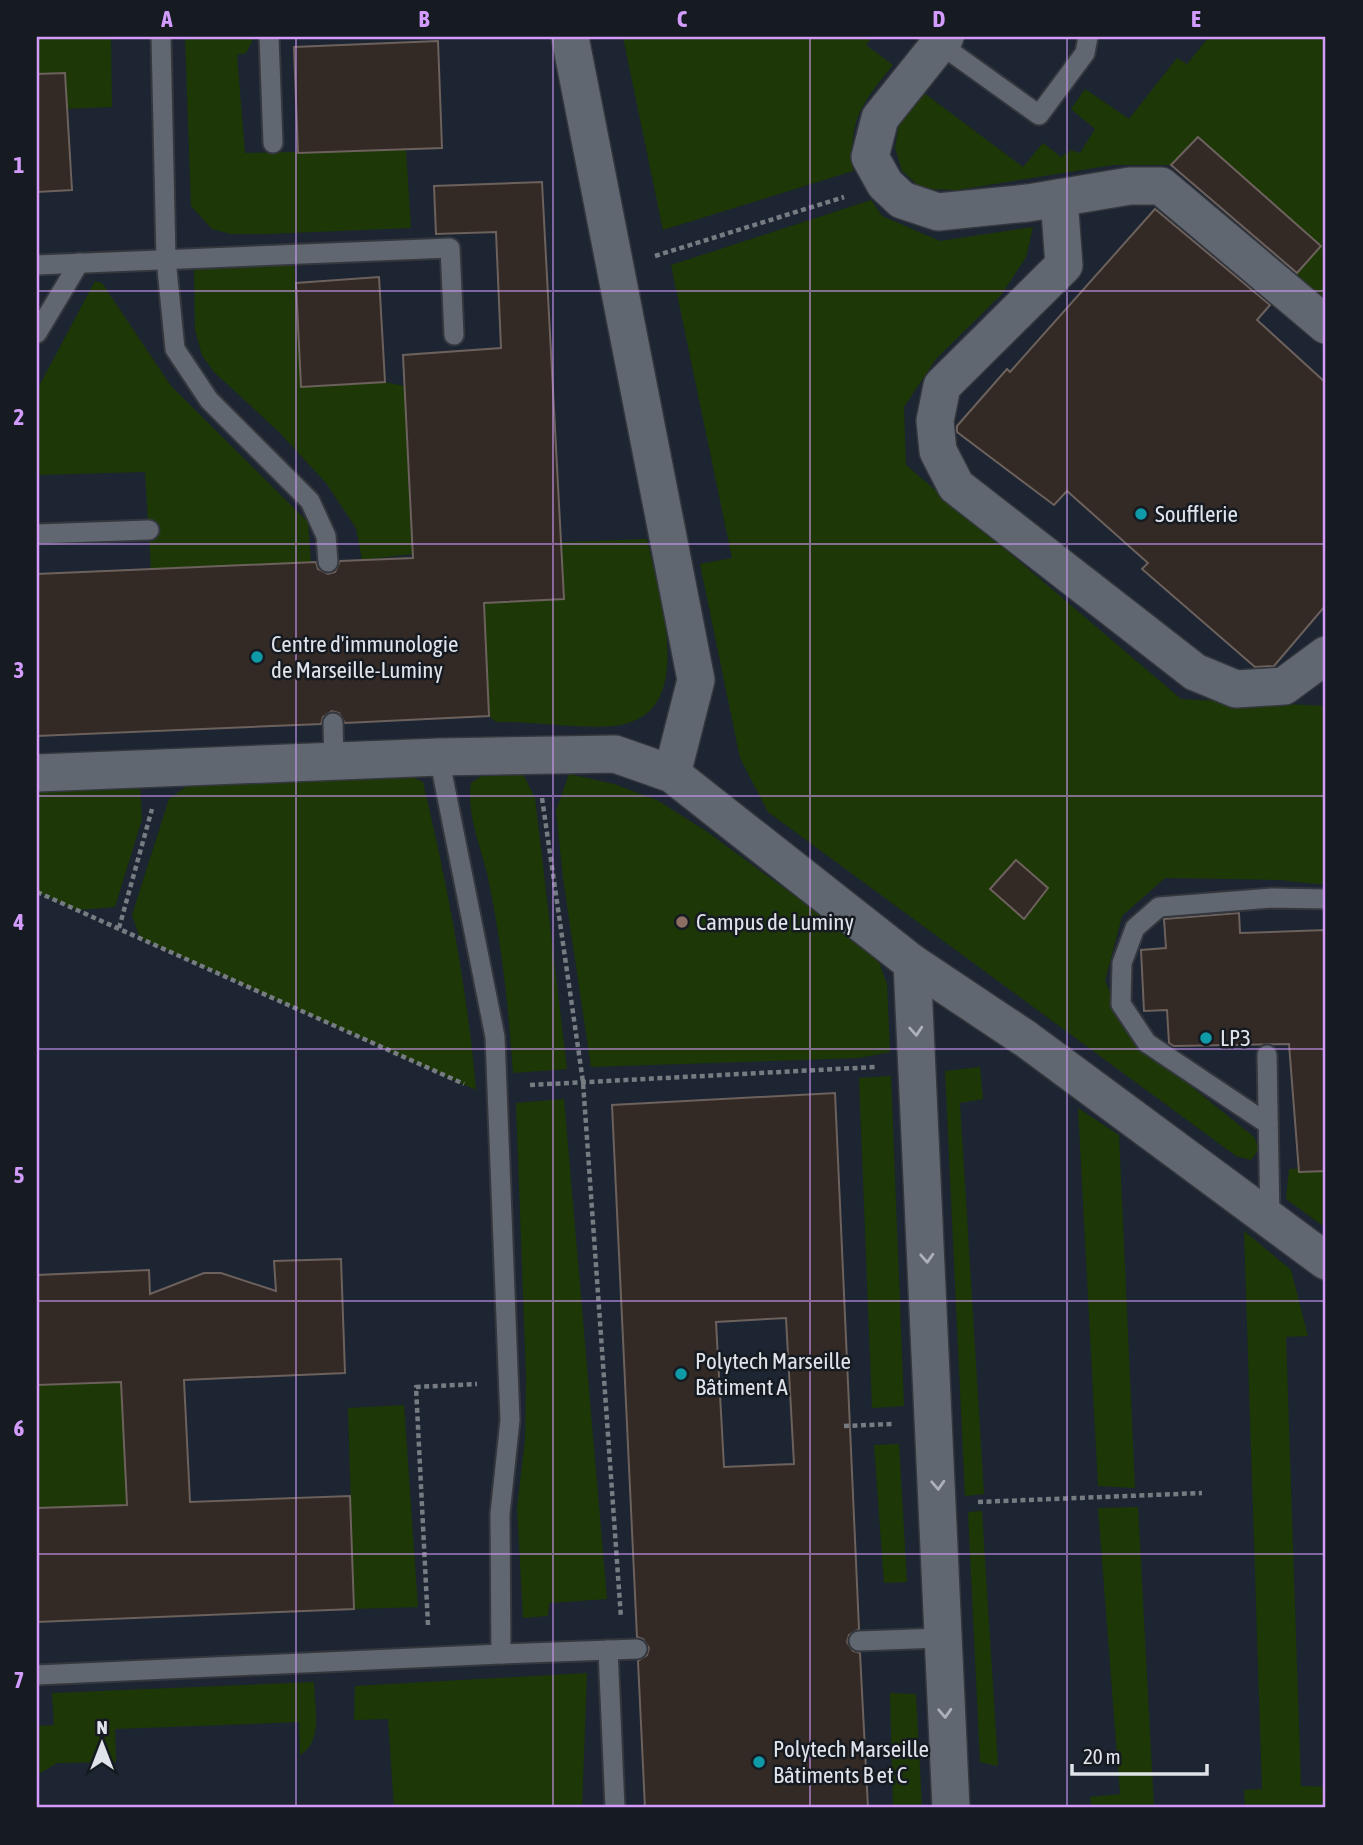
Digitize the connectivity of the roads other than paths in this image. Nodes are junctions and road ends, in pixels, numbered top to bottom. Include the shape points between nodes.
1 (161, 37) edge
2 (269, 37) edge
3 (570, 37) edge
4 (1088, 37) edge
5 (942, 40) edge
6 (273, 143) dead end
7 (1059, 198) junction
8 (166, 259) junction
9 (79, 263) junction
10 (37, 265) edge
11 (1326, 325) edge
12 (37, 334) edge
13 (454, 335) dead end
14 (149, 530) dead end
15 (37, 534) edge
16 (328, 562) dead end
17 (1326, 655) edge
18 (333, 723) dead end
19 (439, 757) junction
20 (334, 761) junction
21 (37, 773) edge
22 (672, 774) junction
23 (1326, 899) edge
24 (912, 963) junction
25 (1267, 1055) dead end
26 (1268, 1124) junction
27 (1270, 1220) junction
28 (1326, 1261) edge
29 (941, 1638) junction
30 (859, 1641) dead end
31 (501, 1654) junction
32 (37, 1675) edge
33 (615, 1808) edge
34 (951, 1808) edge

1 - 8 lane
2 - 6 lane
3 - 22 street via 696,680
4 - 5 lane via 1086,53 1039,115
5 - 7 street via 880,118 870,157 885,184 902,200 938,212
7 - 11 street via 1130,186 1161,186
7 - 17 street via 1064,265 942,386 935,421 938,451 956,486 1195,671 1236,690 1284,686
8 - 9 lane
8 - 13 lane via 450,248
8 - 16 lane via 175,349 209,400 310,500 326,536
9 - 10 lane
9 - 12 lane
14 - 15 lane
18 - 20 lane
19 - 20 street
19 - 22 street via 615,754
19 - 31 lane via 495,1037 510,1420 500,1514
20 - 21 street
22 - 24 street
23 - 26 lane via 1272,898 1159,907 1135,928 1122,963 1121,1004 1147,1043
24 - 27 street via 1026,1039
24 -> 29 street
25 - 26 lane
26 - 27 lane
27 - 28 street
29 - 30 lane
29 -> 34 street
31 - 32 lane
31 - 33 lane via 623,1649

